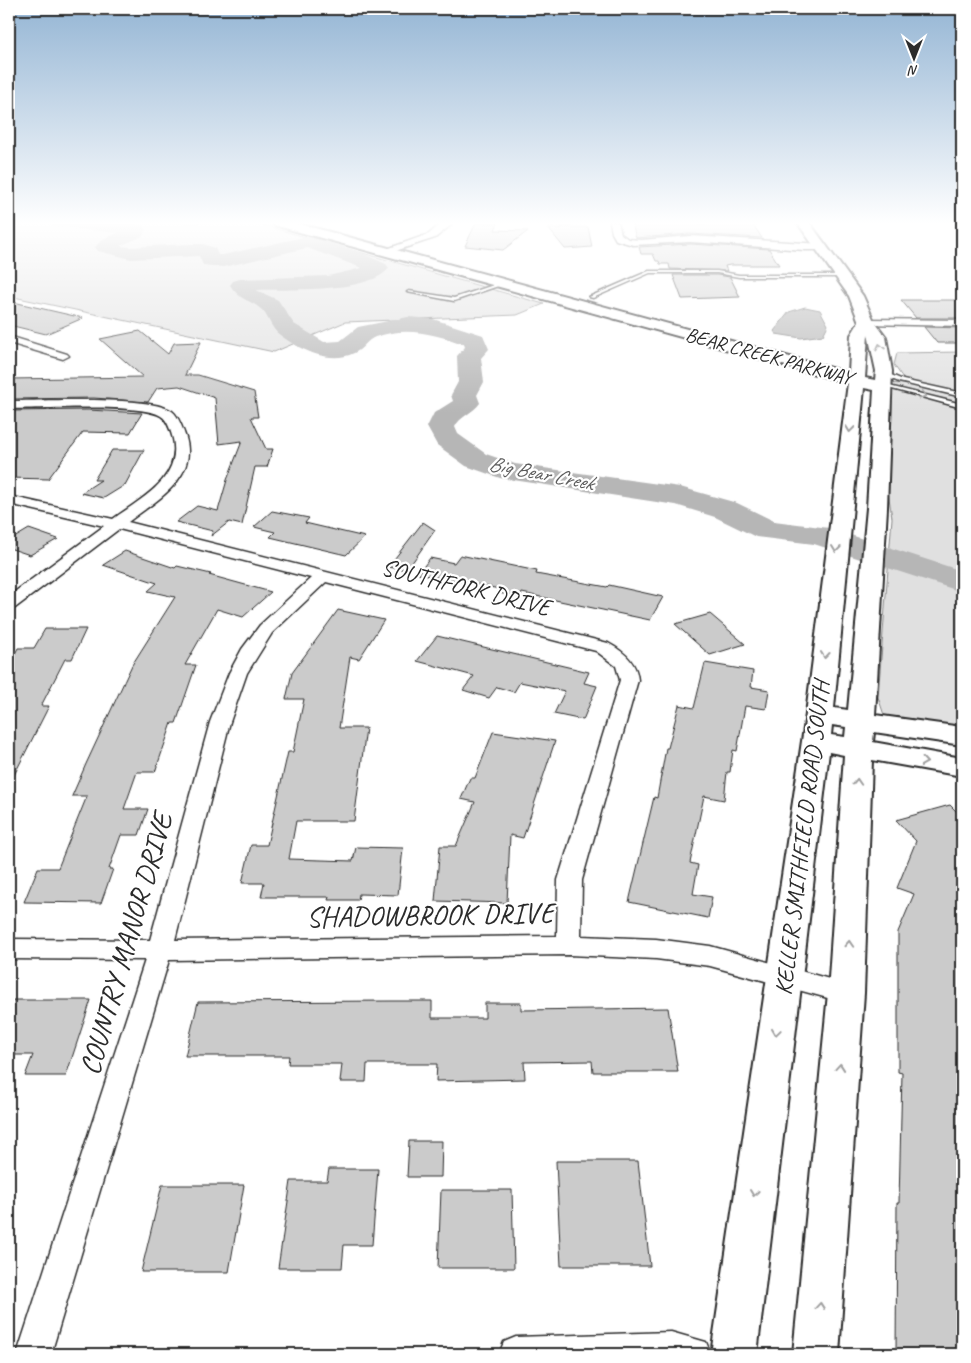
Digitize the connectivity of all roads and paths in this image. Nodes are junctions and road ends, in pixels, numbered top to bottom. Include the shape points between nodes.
1 (497, 286) edge
2 (517, 286) edge
3 (541, 286) edge
4 (618, 286) edge
5 (849, 286) edge
6 (409, 292) dead end
7 (584, 300) junction
8 (867, 322) junction
9 (962, 323) edge
10 (9, 340) edge
11 (63, 356) dead end
12 (857, 374) junction
13 (883, 382) junction
14 (962, 395) edge
15 (9, 406) edge
16 (962, 406) edge
17 (955, 413) dead end
18 (9, 500) edge
19 (117, 524) junction
20 (322, 577) junction
21 (9, 604) edge
22 (818, 727) junction
23 (860, 735) junction
24 (962, 736) edge
25 (962, 768) edge
26 (570, 944) junction
27 (9, 949) edge
28 (160, 950) junction
29 (784, 976) junction
30 (846, 993) junction
31 (34, 1354) edge
32 (516, 1354) edge
33 (694, 1354) edge
34 (734, 1354) edge
35 (816, 1354) edge

1 - 6 lane via 454,300
2 - 7 main road, BEAR CREEK PARKWAY
3 - 7 main road, BEAR CREEK PARKWAY
4 - 7 lane
5 - 8 main road, KELLER SMITHFIELD ROAD SOUTH
7 - 12 main road, BEAR CREEK PARKWAY
8 - 9 street
8 - 12 main road, KELLER SMITHFIELD ROAD SOUTH via 859,336
13 -> 8 main road, KELLER SMITHFIELD ROAD SOUTH via 882,351 878,336
10 - 11 street
12 - 13 main road, BEAR CREEK PARKWAY
12 -> 22 main road, KELLER SMITHFIELD ROAD SOUTH
13 - 14 lane via 900,381
13 -> 16 lane
13 - 23 main road, KELLER SMITHFIELD ROAD SOUTH
15 - 19 street via 134,405 169,415 182,443 181,465 170,483
16 - 17 lane
18 - 19 street, SOUTHFORK DRIVE
19 - 20 street, SOUTHFORK DRIVE
19 - 21 street
20 - 26 street, SOUTHFORK DRIVE via 602,647 625,665 629,680 570,880
20 - 28 street, COUNTRY MANOR DRIVE via 266,629 238,673 220,722
22 - 23 main road
22 - 29 main road, KELLER SMITHFIELD ROAD SOUTH
23 - 24 main road
23 -> 25 main road
30 -> 23 main road, KELLER SMITHFIELD ROAD SOUTH
26 - 28 street, SHADOWBROOK DRIVE
26 - 29 street, SHADOWBROOK DRIVE via 710,956
27 - 28 street, SHADOWBROOK DRIVE
28 - 31 street, COUNTRY MANOR DRIVE
29 - 30 street, SHADOWBROOK DRIVE
29 -> 34 main road, KELLER SMITHFIELD ROAD SOUTH
35 -> 30 main road, KELLER SMITHFIELD ROAD SOUTH
32 - 33 street via 671,1349

